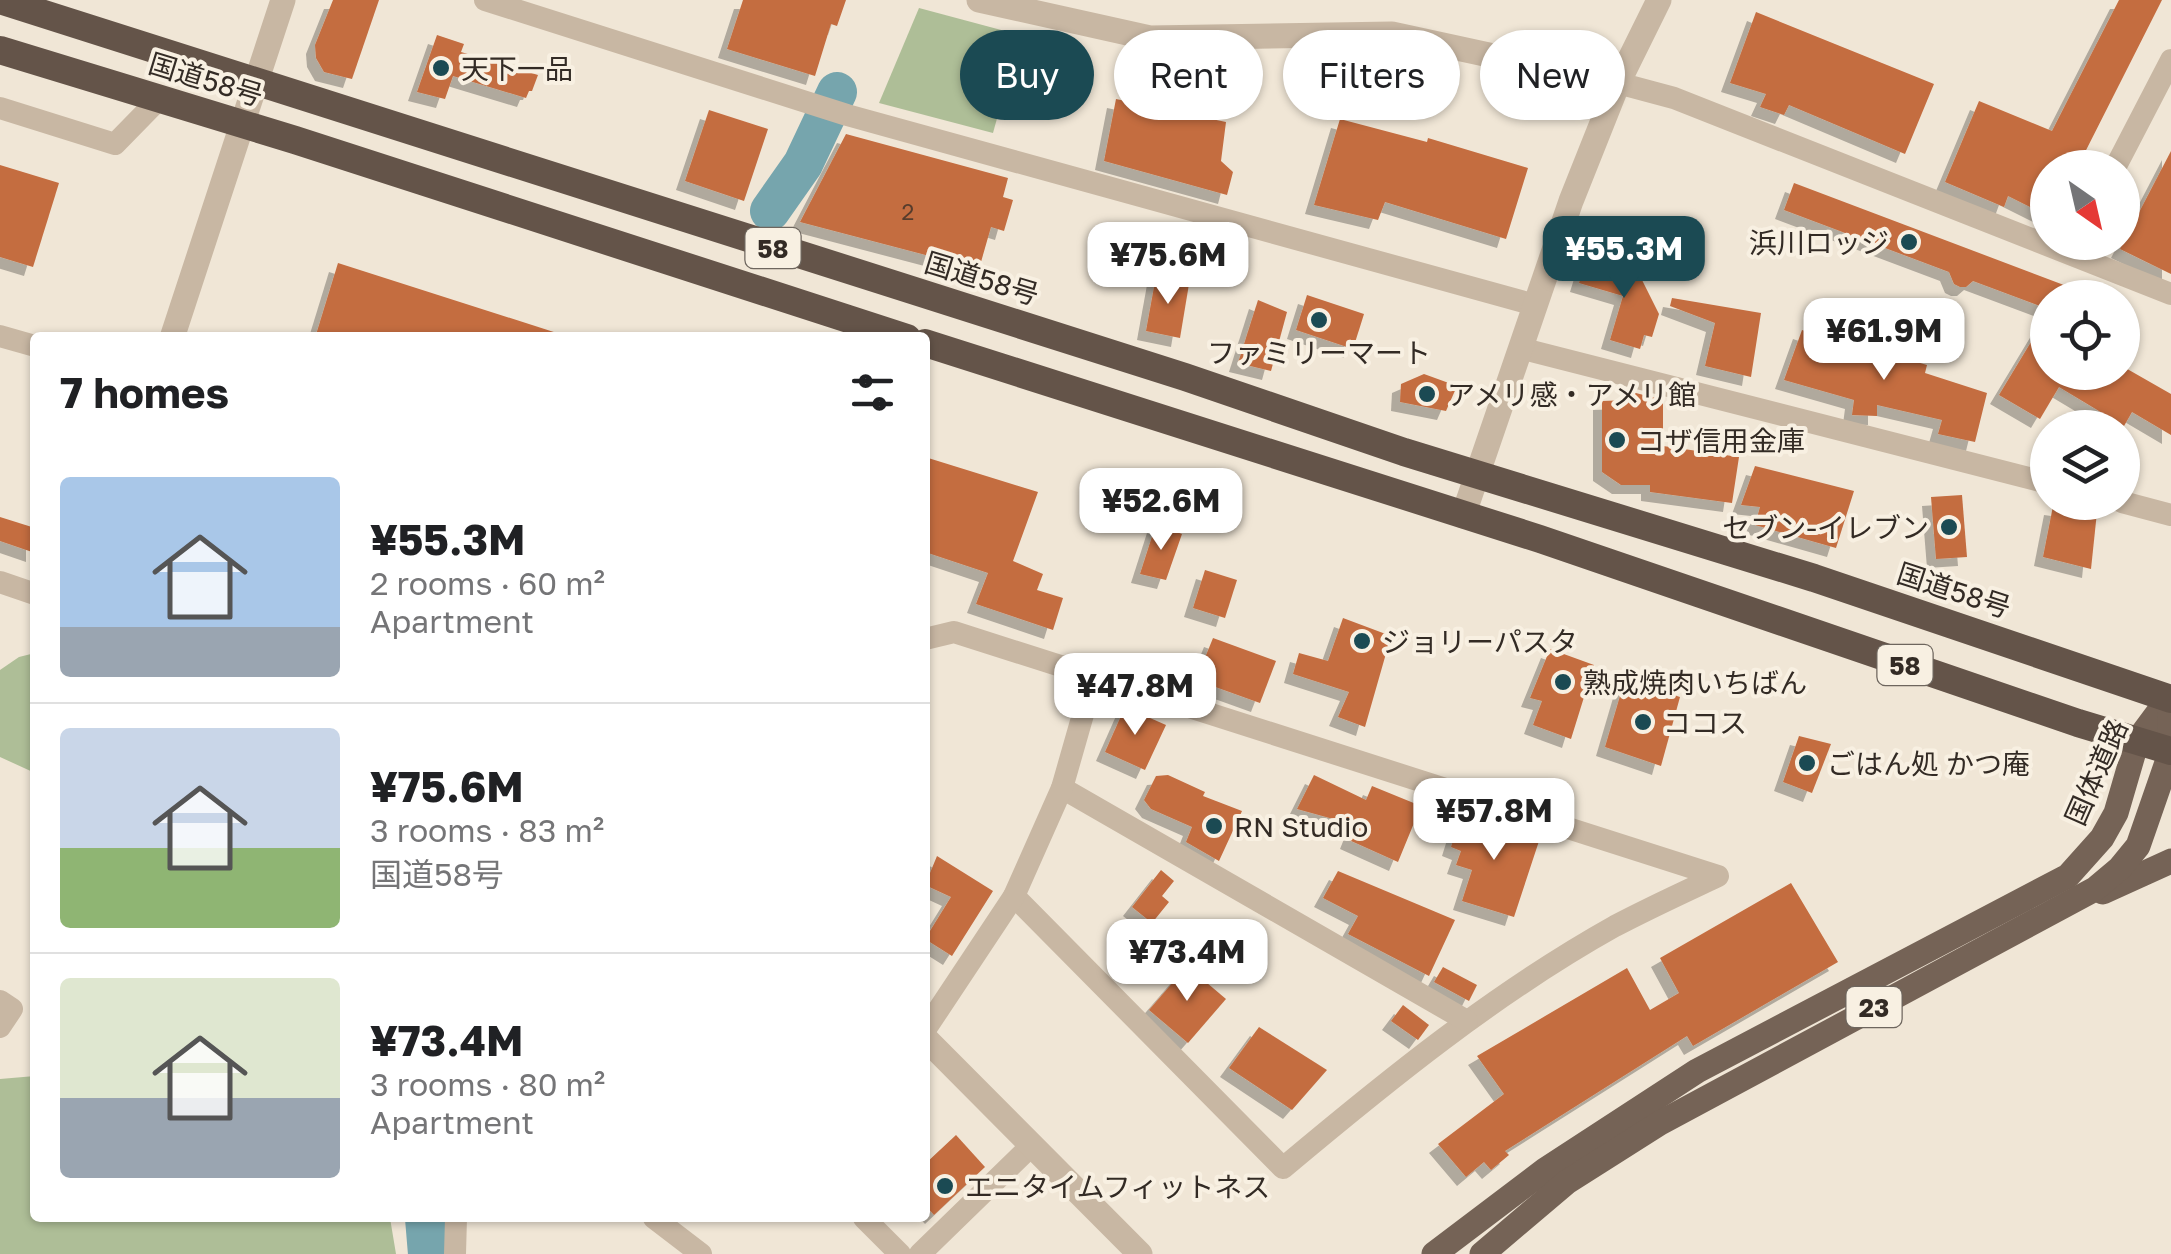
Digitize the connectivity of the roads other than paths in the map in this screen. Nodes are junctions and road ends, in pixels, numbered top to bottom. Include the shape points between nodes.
1 (0, 0) edge
2 (283, 0) edge
3 (485, 0) edge
4 (979, 0) edge
5 (1659, 0) edge
6 (0, 50) edge
7 (1480, 53) edge
8 (2171, 60) edge
9 (1625, 69) edge
10 (254, 82) junction
11 (1625, 85) edge
12 (159, 99) junction
13 (0, 108) edge
14 (1603, 120) edge
15 (240, 124) junction
16 (2124, 150) edge
17 (2030, 232) edge
18 (2099, 260) edge
19 (2171, 294) edge
20 (1535, 305) junction
21 (174, 332) edge
22 (888, 332) edge
23 (0, 336) edge
24 (30, 345) edge
25 (930, 345) edge
26 (1520, 348) junction
27 (1477, 472) junction
28 (2030, 478) edge
29 (2140, 507) edge
30 (2171, 515) edge
31 (1462, 516) junction
32 (0, 582) edge
33 (30, 592) edge
34 (930, 638) edge
35 (1094, 676) junction
36 (2170, 699) edge
37 (2137, 741) junction
38 (2171, 751) edge
39 (1062, 788) junction
40 (2171, 861) edge
41 (1014, 896) junction
42 (2068, 906) junction
43 (0, 1001) edge
44 (1468, 1021) junction
45 (930, 1026) edge
46 (0, 1027) edge
47 (930, 1039) edge
48 (1032, 1145) junction
49 (456, 1222) edge
50 (659, 1222) edge
51 (868, 1222) edge
52 (455, 1254) edge
53 (701, 1254) edge
54 (900, 1254) edge
55 (920, 1254) edge
56 (1140, 1254) edge
57 (1434, 1254) edge
58 (1482, 1254) edge

1 - 10 highway, 国道58号 / 58
2 - 10 street
3 - 20 street via 848,115
4 - 7 street via 1150,38 1392,34
5 - 9 street
6 - 12 highway, 国道58号 / 58
8 - 16 street
10 - 15 street
10 - 27 highway, 国道58号 / 58
11 - 17 street
12 - 13 street via 115,144
12 - 15 highway, 国道58号 / 58
14 - 20 street
15 - 21 street
15 - 22 highway, 国道58号 / 58
18 - 19 street
20 - 26 street
23 - 24 street
25 - 31 highway, 58
26 - 27 street
26 - 28 street
27 - 31 street
27 - 36 highway, 国道58号 / 58
29 - 30 street
31 - 37 highway, 58
32 - 33 street
34 - 35 street via 954,632
35 - 39 street
35 - 44 street via 1718,876 1615,926
36 - 37 main road, 国体道路 / 23
36 - 38 main road, 国体道路 / 23
37 - 38 highway, 58
37 - 57 main road, 国体道路 / 23 via 2116,813 2068,876 1697,1071 1544,1170
38 - 42 main road, 国体道路 / 23 via 2138,846
39 - 41 street
39 - 44 street
40 - 42 main road
41 - 44 street via 1283,1168
41 - 45 street
42 - 58 main road, 国体道路 / 23 via 1660,1123 1567,1182
43 - 46 street via 12,1009
47 - 48 street
48 - 55 street
48 - 56 street
49 - 52 street
50 - 53 street
51 - 54 street

